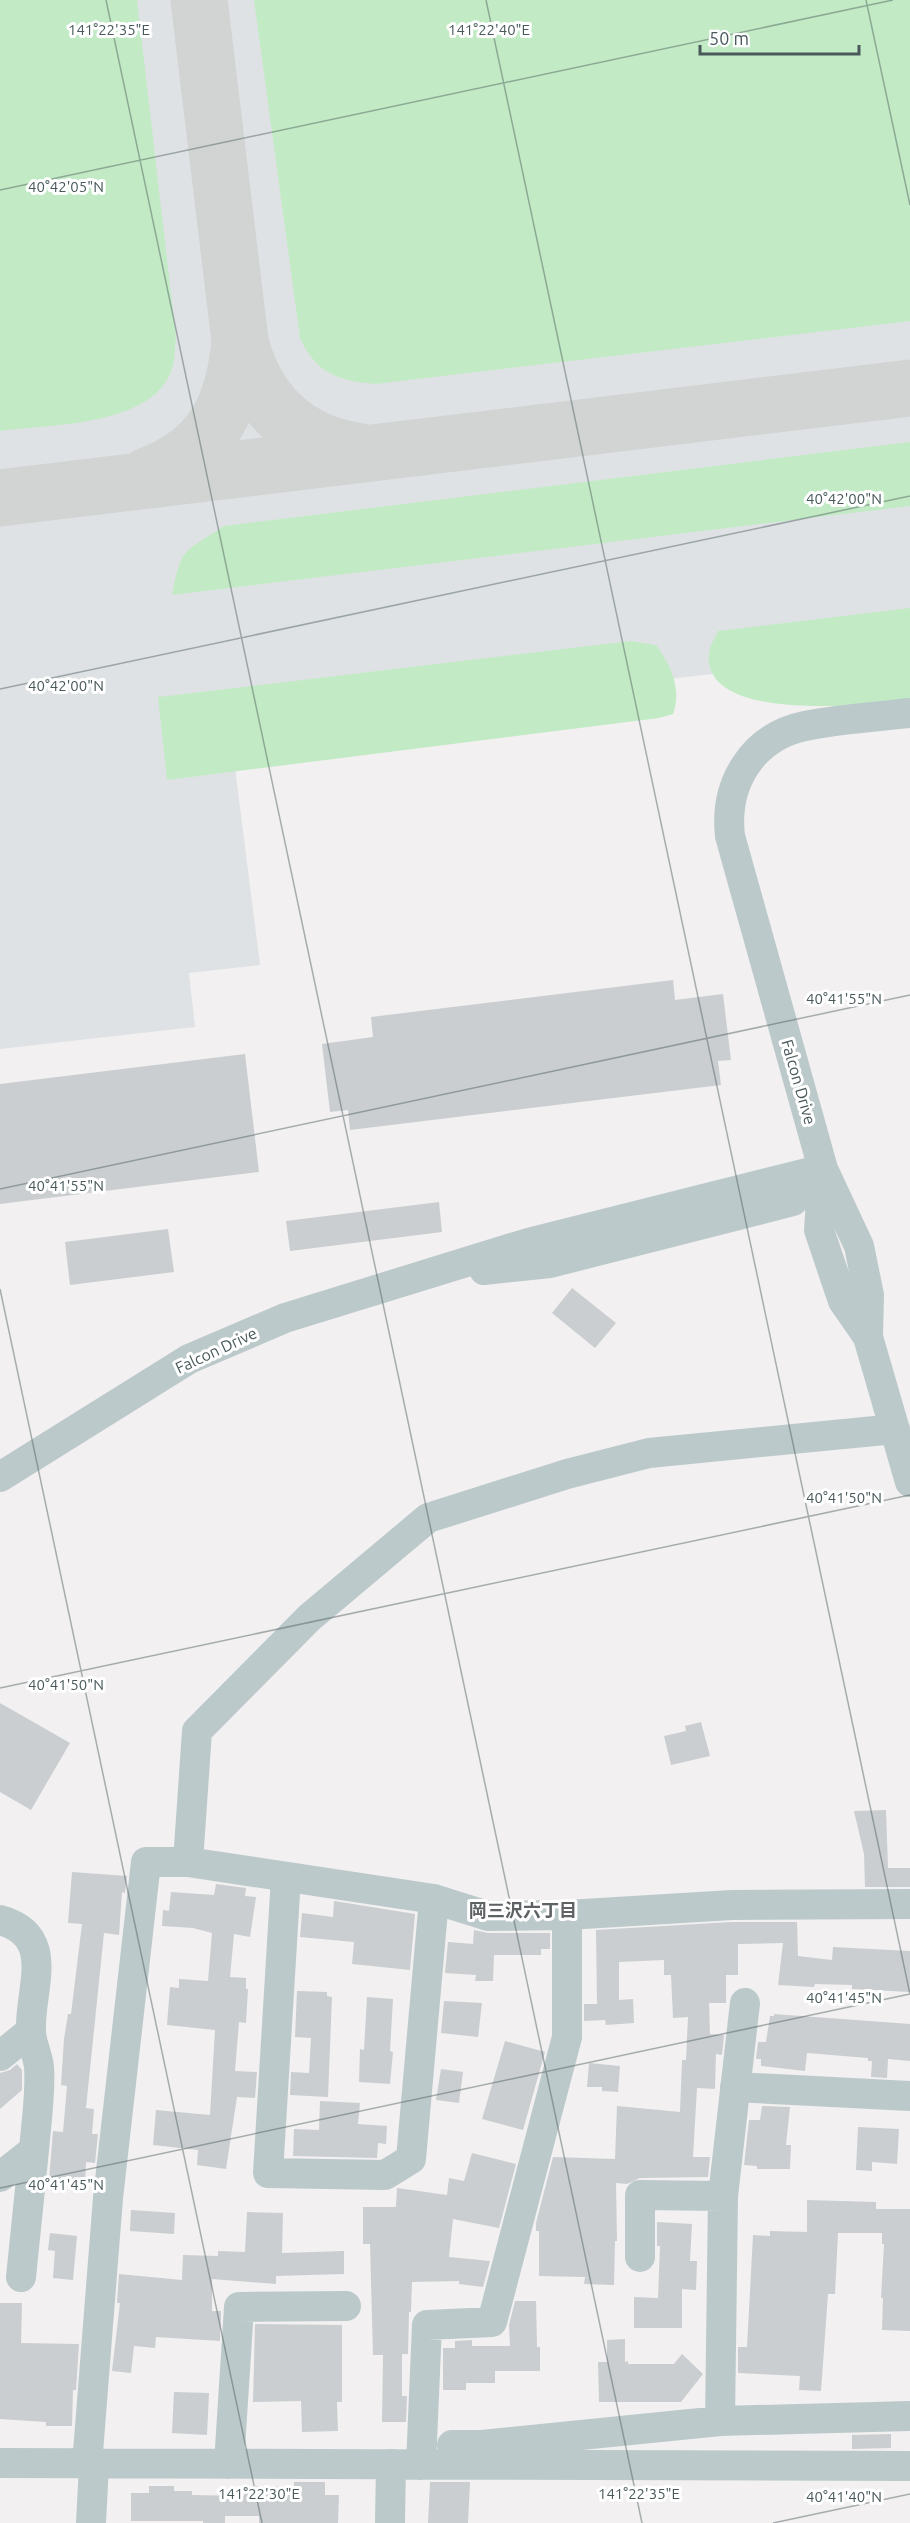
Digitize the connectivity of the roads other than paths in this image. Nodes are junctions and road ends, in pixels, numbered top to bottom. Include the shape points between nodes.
1 (910, 713) edge
2 (823, 1169) junction
3 (773, 1207) junction
4 (819, 1230) junction
5 (418, 1277) junction
6 (868, 1337) junction
7 (895, 1429) junction
8 (0, 1477) edge
9 (910, 1482) edge
10 (188, 1862) junction
11 (286, 1877) junction
12 (434, 1899) junction
13 (910, 1904) edge
14 (567, 1915) junction
15 (0, 1920) edge
16 (745, 2003) dead end
17 (31, 2031) junction
18 (0, 2056) edge
19 (735, 2087) junction
20 (910, 2096) edge
21 (34, 2150) junction
22 (0, 2177) edge
23 (723, 2196) junction
24 (640, 2257) dead end
25 (21, 2277) dead end
26 (346, 2306) dead end
27 (910, 2416) edge
28 (720, 2421) junction
29 (422, 2455) junction
30 (0, 2463) edge
31 (91, 2464) junction
32 (229, 2464) junction
33 (391, 2464) junction
34 (910, 2466) edge
35 (91, 2523) edge
36 (390, 2523) edge

1 - 2 street, Falcon Drive via 803,726 778,736 743,767 732,791 730,836
2 - 3 street, Falcon Drive via 793,1201
2 - 4 street
2 - 5 street, Falcon Drive via 528,1243
2 - 6 street via 859,1246 868,1295
3 - 4 street
3 - 5 street, Falcon Drive via 550,1263
4 - 6 street via 843,1301
5 - 8 street, Falcon Drive via 285,1318 189,1359
6 - 7 street
7 - 9 street
7 - 10 street via 649,1453 428,1518 309,1618 197,1731
10 - 11 street
10 - 31 street via 146,1862 108,2198
11 - 12 street
11 - 12 street via 268,2173 385,2175 411,2159
12 - 14 street via 488,1916
13 - 14 street via 732,1905
14 - 29 street via 567,2037 492,2322 427,2325
15 - 17 street via 22,1930 31,1941 38,1966
16 - 19 street
17 - 18 street
17 - 21 street via 39,2068
19 - 20 street
19 - 23 street
21 - 22 street
21 - 25 street
23 - 24 street via 640,2195
23 - 28 street
26 - 32 street via 238,2307
27 - 28 street
28 - 29 street via 482,2445
29 - 33 street
29 - 34 street
30 - 31 street
31 - 32 street
31 - 35 street
32 - 33 street
33 - 36 street

